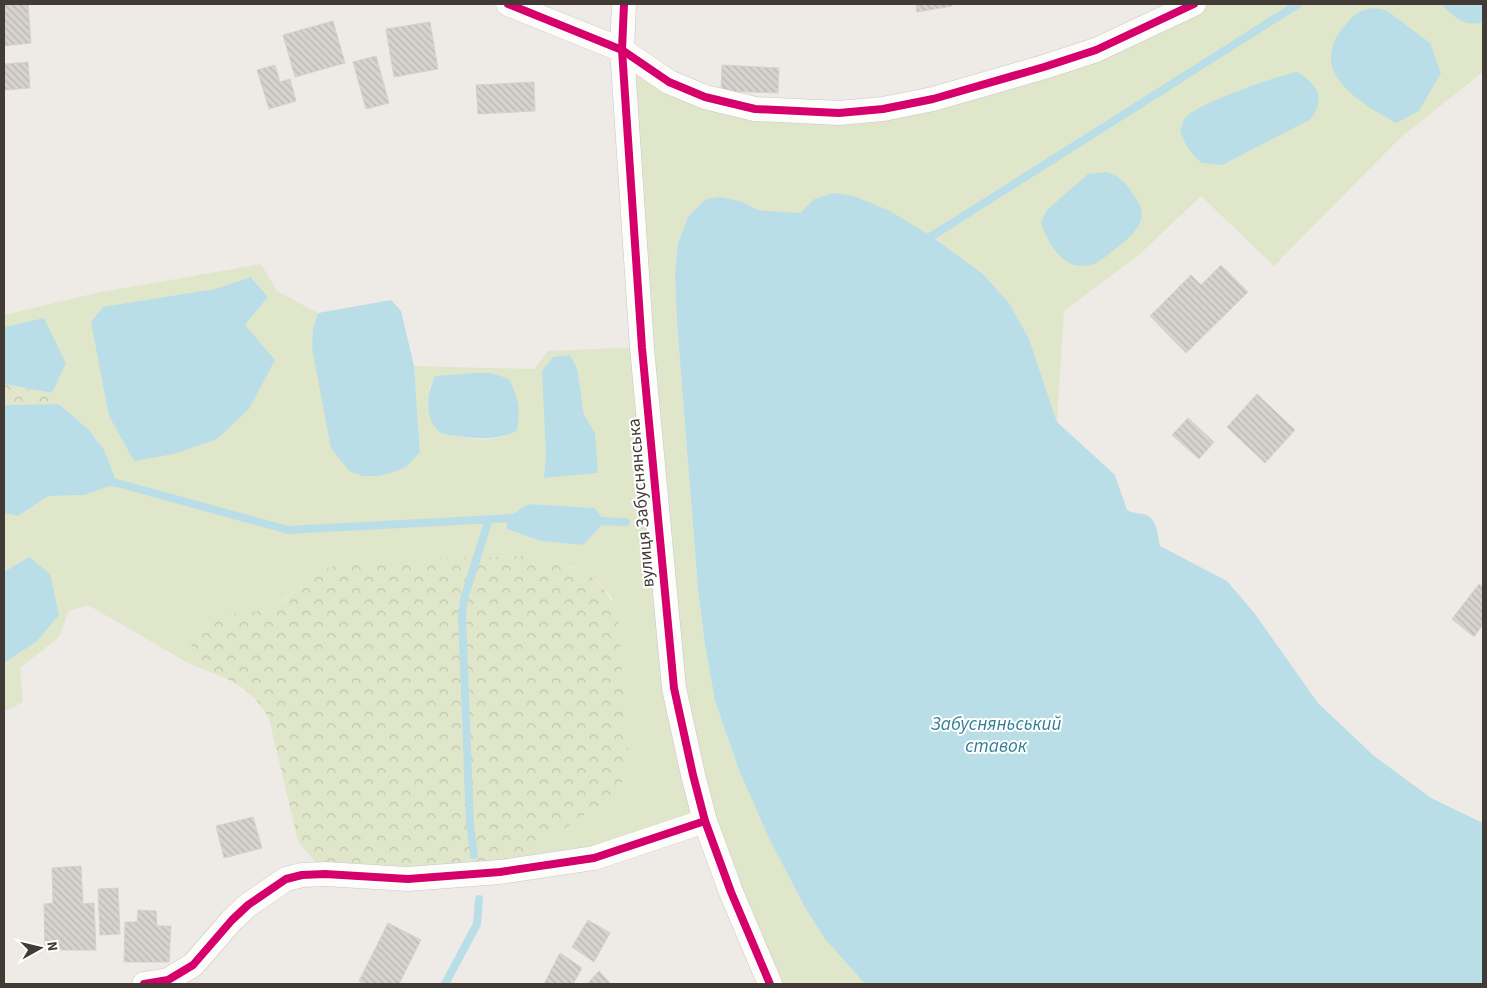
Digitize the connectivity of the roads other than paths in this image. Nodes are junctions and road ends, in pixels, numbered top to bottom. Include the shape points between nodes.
1 (508, 4) edge
2 (624, 4) edge
3 (1194, 4) edge
4 (622, 50) junction
5 (705, 821) junction
6 (144, 984) edge
7 (770, 984) edge

1 - 4 street
2 - 4 street, вулиця Забуснянська
3 - 4 street via 1096,50 1044,67 933,99 848,112 755,109 705,97 669,82
4 - 5 street, вулиця Забуснянська via 643,358 668,644 692,775
5 - 6 street via 594,858 500,872 408,879 326,874 286,879 242,910 193,965 168,980
5 - 7 street, вулиця Забуснянська

